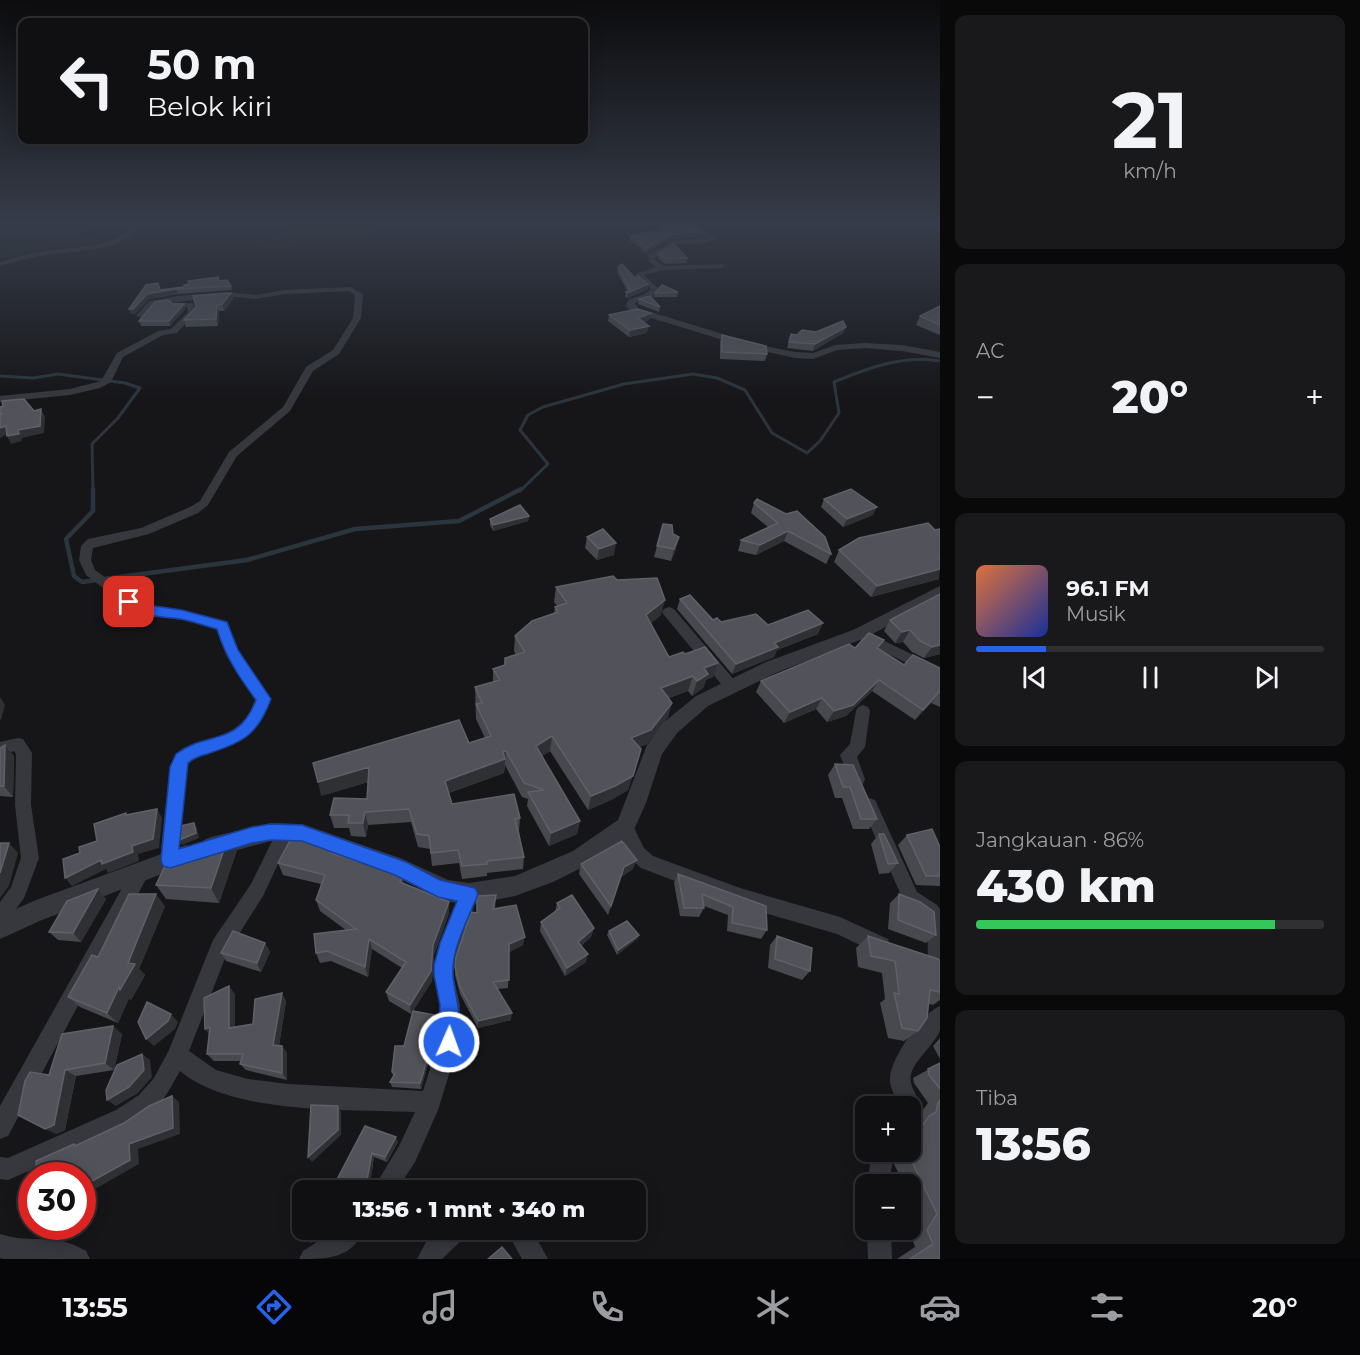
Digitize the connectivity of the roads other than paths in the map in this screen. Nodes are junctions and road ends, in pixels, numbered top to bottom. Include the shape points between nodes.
1 (646, 282) edge
2 (149, 307) junction
3 (631, 308) junction
4 (140, 316) edge
5 (621, 316) edge
6 (940, 355) edge
7 (0, 399) edge
8 (940, 591) edge
9 (669, 612) dead end
10 (859, 634) junction
11 (940, 674) edge
12 (731, 686) junction
13 (863, 711) dead end
14 (0, 749) edge
15 (625, 827) junction
16 (285, 832) junction
17 (170, 860) junction
18 (140, 873) junction
19 (469, 894) junction
20 (0, 917) edge
21 (0, 928) edge
22 (894, 950) edge
23 (916, 957) edge
24 (939, 966) edge
25 (940, 1016) edge
26 (177, 1055) junction
27 (908, 1096) edge
28 (430, 1102) junction
29 (0, 1128) edge
30 (0, 1168) edge
31 (390, 1180) edge
32 (343, 1240) edge
33 (445, 1240) edge
34 (524, 1240) edge
35 (879, 1240) edge
36 (0, 1246) edge
37 (78, 1259) edge
38 (311, 1259) edge
39 (429, 1259) edge
40 (536, 1259) edge
41 (880, 1259) edge

1 - 3 street via 655,288 648,296 631,302
2 - 4 street
2 - 7 street via 188,304 192,312 174,331 160,333 120,355 104,383 47,395
2 - 17 street via 154,302 225,294 253,297 350,289 359,294 357,318 336,352 309,369 287,409 232,454 204,502 145,531 89,543 85,551 86,560 99,579 136,606 222,626 231,651 263,699 257,717 242,733 182,758
3 - 5 street
3 - 6 street via 756,347 808,356 868,344
8 - 10 street
9 - 12 street
10 - 11 street
10 - 12 street
12 - 15 street via 688,710 667,733 654,751
13 - 24 street via 857,747 849,754 849,760 911,898 936,917
14 - 20 street via 18,744 24,753 23,806 30,858 18,892
15 - 19 street via 545,876 496,891
15 - 22 street via 638,854 648,862 740,897 840,926
16 - 17 street via 252,835
16 - 19 street via 302,833 400,868 438,888
16 - 26 street via 257,890 220,947
17 - 18 street
18 - 21 street
18 - 29 street
19 - 28 street via 444,965 450,1005 449,1042
23 - 24 street
25 - 27 street via 903,1066 900,1081
26 - 28 street via 195,1071 230,1087 264,1094
26 - 30 street via 161,1085 140,1109 69,1144 8,1169
28 - 31 street via 407,1154
32 - 38 street
33 - 39 street
34 - 40 street
35 - 41 street
36 - 37 street via 57,1249

